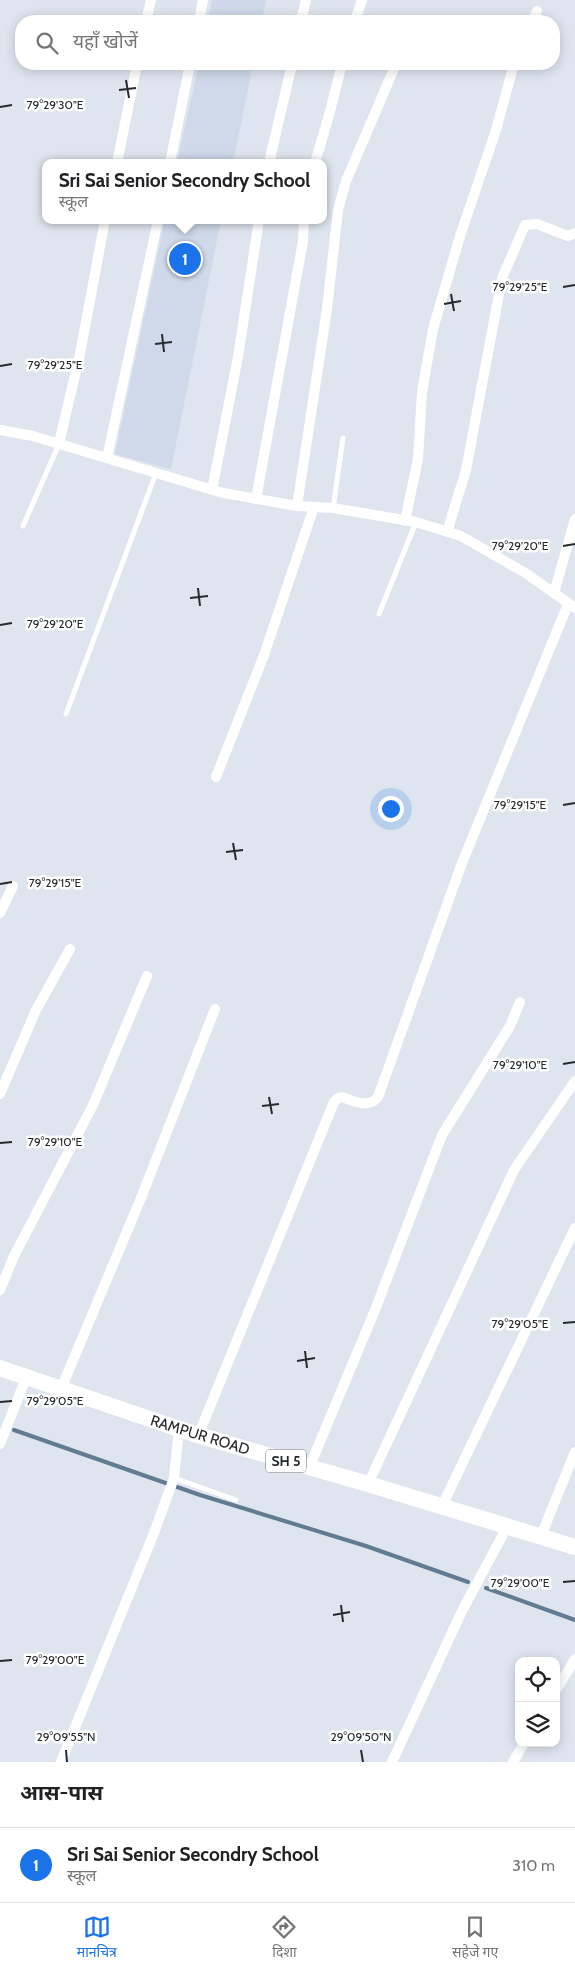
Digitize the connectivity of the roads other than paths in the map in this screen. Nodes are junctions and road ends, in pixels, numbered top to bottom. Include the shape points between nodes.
1 (151, 0) edge
2 (203, 0) edge
3 (306, 0) edge
4 (362, 0) edge
5 (147, 15) edge
6 (200, 15) edge
7 (302, 15) edge
8 (357, 15) edge
9 (136, 70) edge
10 (189, 70) edge
11 (291, 70) edge
12 (341, 70) edge
13 (393, 70) edge
14 (512, 70) edge
15 (118, 159) edge
16 (171, 159) edge
17 (270, 159) edge
18 (316, 159) edge
19 (105, 224) edge
20 (157, 224) edge
21 (258, 224) edge
22 (304, 224) edge
23 (575, 233) edge
24 (0, 430) edge
25 (343, 438) dead end
26 (59, 443) junction
27 (107, 458) junction
28 (156, 473) junction
29 (212, 490) junction
30 (256, 499) junction
31 (297, 506) junction
32 (314, 507) junction
33 (333, 508) junction
34 (575, 519) edge
35 (410, 522) junction
36 (23, 526) dead end
37 (448, 532) junction
38 (554, 594) junction
39 (572, 606) edge
40 (379, 614) dead end
41 (66, 714) dead end
42 (216, 777) dead end
43 (13, 886) dead end
44 (0, 913) edge
45 (70, 949) dead end
46 (147, 976) dead end
47 (520, 1002) dead end
48 (214, 1009) dead end
49 (575, 1081) edge
50 (0, 1094) edge
51 (575, 1228) edge
52 (0, 1290) edge
53 (0, 1368) edge
54 (26, 1378) junction
55 (61, 1389) junction
56 (179, 1429) junction
57 (198, 1436) junction
58 (0, 1444) edge
59 (575, 1452) edge
60 (309, 1468) junction
61 (174, 1479) junction
62 (368, 1484) junction
63 (236, 1500) dead end
64 (442, 1506) junction
65 (507, 1527) junction
66 (541, 1536) junction
67 (575, 1547) edge
68 (575, 1659) edge
69 (560, 1683) edge
70 (522, 1747) edge
71 (61, 1762) edge
72 (392, 1762) edge
73 (513, 1762) edge

1 - 5 street
2 - 6 street
3 - 7 street
4 - 8 street
9 - 15 street
10 - 16 street
11 - 17 street
12 - 18 street
13 - 31 street via 346,181 338,210 327,309
14 - 35 street via 433,330 422,392
19 - 26 street
20 - 27 street
21 - 29 street via 238,357
22 - 30 street
23 - 37 street via 568,236 537,224 525,225 502,278 466,470
24 - 26 street
25 - 33 lane
26 - 27 street
26 - 36 lane
27 - 28 street
28 - 29 street
28 - 41 lane
29 - 30 street
30 - 31 street
31 - 32 street
32 - 33 street
32 - 42 street via 264,655
33 - 35 street
34 - 38 street
35 - 37 street
35 - 40 lane
37 - 38 street via 470,540
38 - 39 street
39 - 57 street via 462,863 378,1097 366,1104 342,1098 334,1102
43 - 44 street
45 - 50 street via 36,1010
46 - 52 street via 93,1105 14,1256
47 - 60 street via 510,1026 442,1135 375,1310
48 - 55 street via 141,1198
49 - 62 street via 514,1170
51 - 64 street
53 - 54 main road, RAMPUR ROAD / SH 5
54 - 55 main road, RAMPUR ROAD / SH 5
54 - 58 street
55 - 56 main road, RAMPUR ROAD / SH 5
56 - 57 main road, RAMPUR ROAD / SH 5
56 - 61 street
57 - 60 main road, RAMPUR ROAD / SH 5
59 - 66 street
60 - 62 main road, RAMPUR ROAD / SH 5
61 - 63 lane
61 - 71 street
62 - 64 main road, RAMPUR ROAD / SH 5
64 - 65 main road, RAMPUR ROAD / SH 5
65 - 66 main road, RAMPUR ROAD / SH 5
65 - 72 street via 462,1611
66 - 67 main road, RAMPUR ROAD / SH 5
68 - 69 street
70 - 73 street

